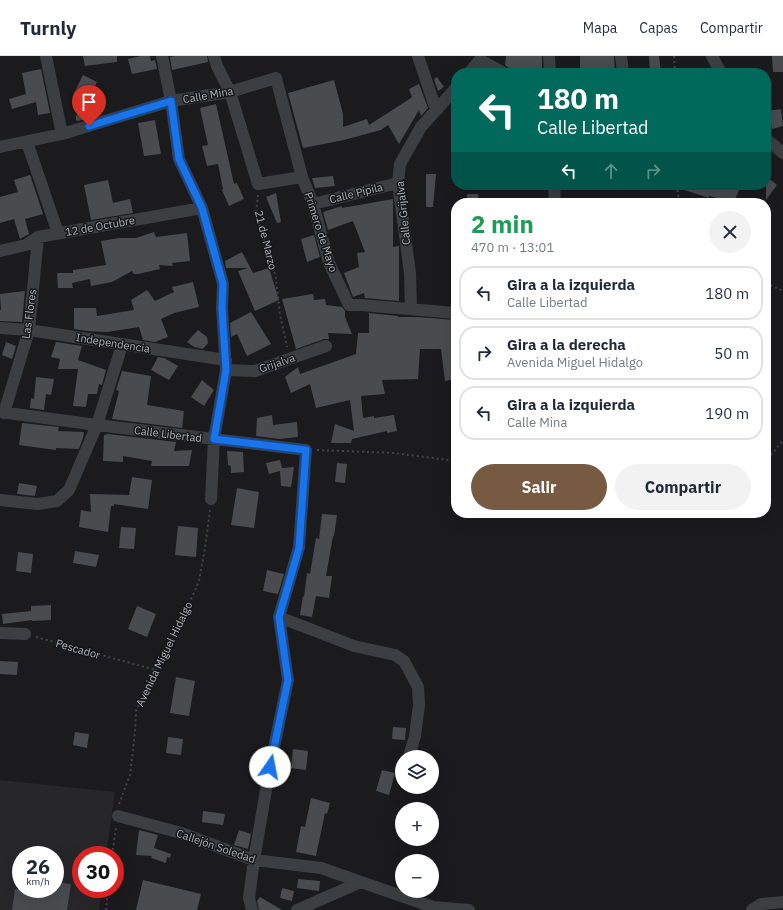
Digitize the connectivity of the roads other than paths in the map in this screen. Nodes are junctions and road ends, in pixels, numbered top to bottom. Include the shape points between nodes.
1 (46, 56) edge
2 (162, 56) edge
3 (214, 56) edge
4 (418, 56) edge
5 (549, 56) edge
6 (621, 56) edge
7 (712, 56) edge
8 (480, 58) edge
9 (473, 68) edge
10 (496, 68) edge
11 (550, 68) edge
12 (622, 68) edge
13 (718, 68) edge
14 (276, 78) joint
15 (230, 92) junction
16 (451, 94) edge
17 (171, 101) junction
18 (438, 108) junction
19 (62, 134) junction
20 (27, 142) junction
21 (771, 143) edge
22 (0, 147) edge
23 (783, 153) edge
24 (302, 177) junction
25 (398, 183) junction
26 (313, 204) junction
27 (202, 208) junction
28 (58, 233) junction
29 (38, 237) junction
30 (0, 251) edge
31 (411, 309) junction
32 (451, 313) edge
33 (0, 328) edge
34 (29, 330) junction
35 (122, 345) junction
36 (326, 346) dead end
37 (226, 365) junction
38 (2, 412) edge
39 (97, 425) junction
40 (214, 439) junction
41 (211, 499) road end
42 (0, 500) edge
43 (279, 617) junction
44 (0, 634) edge
45 (25, 634) road end
46 (411, 750) edge
47 (118, 816) road end
48 (254, 860) junction
49 (361, 882) junction
50 (783, 902) edge
51 (252, 910) edge
52 (297, 910) edge
53 (469, 910) edge
54 (752, 910) edge

1 - 19 street
2 - 17 street
3 - 15 street
4 - 18 street via 434,104
5 - 11 street
6 - 12 street
7 - 13 street
8 - 9 street
8 - 10 street
14 - 15 street, Calle Mina
14 - 24 street, Primero de Mayo
15 - 17 street, Calle Mina
15 - 24 street via 258,184
16 - 18 street, Calle Grijalva
17 - 19 street, Calle Mina
17 - 27 street via 179,159
18 - 25 street, Calle Grijalva via 421,127 400,164
19 - 20 street, Calle Mina
20 - 22 street, Calle Mina
20 - 28 street
21 - 23 street
24 - 26 street, Primero de Mayo
25 - 26 street, Calle Pípila
25 - 31 street, Calle Grijalva via 410,273
26 - 31 street, Primero de Mayo via 329,263 349,305
27 - 28 street, 12 de Octubre
27 - 37 street via 223,284
28 - 29 street, 12 de Octubre
29 - 30 street, 12 de Octubre via 26,245
29 - 34 street, Las Flores
31 - 32 street, Primero de Mayo
33 - 34 street, Independencia
34 - 35 street, Independencia
34 - 38 street, Las Flores
35 - 37 street, Independencia
35 - 39 street
36 - 37 street, Grijalva via 255,371
37 - 40 street
38 - 39 street, Calle Libertad
39 - 40 street, Calle Libertad
39 - 42 street via 69,490 57,501 38,504
40 - 41 street
40 - 43 street, Calle Libertad via 306,450 299,548
43 - 46 street via 354,646 395,655 404,661 418,687 417,726
43 - 48 street via 288,680
44 - 45 street
47 - 48 street, Callejón Soledad via 181,833
48 - 49 street, Callejón Soledad via 321,868
48 - 51 street via 249,898
49 - 52 street
49 - 53 street, Callejón Soledad via 433,907
50 - 54 street via 761,904

